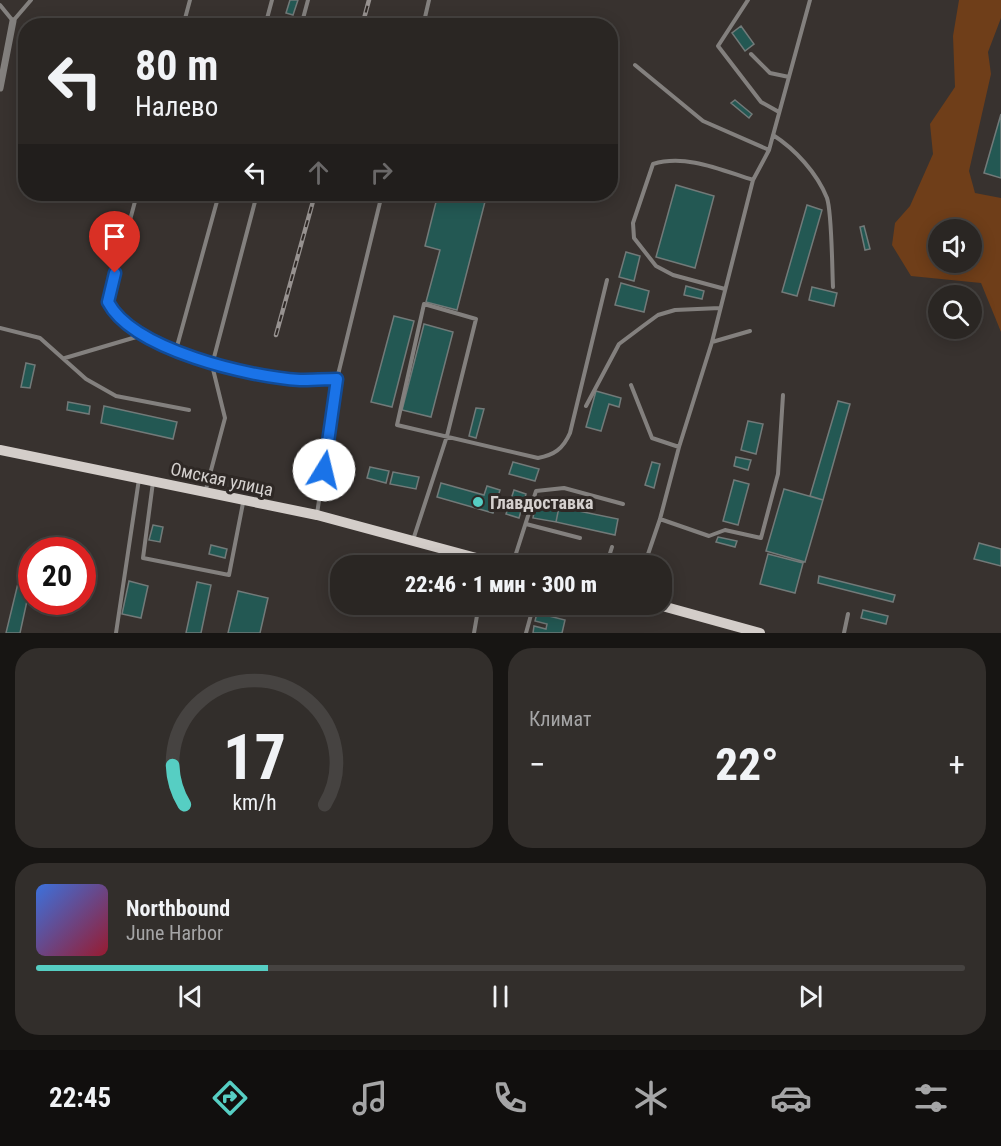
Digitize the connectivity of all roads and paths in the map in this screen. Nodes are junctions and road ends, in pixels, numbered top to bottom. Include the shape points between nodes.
1 (32, 0) edge
2 (190, 0) edge
3 (272, 0) edge
4 (308, 0) edge
5 (429, 0) edge
6 (748, 0) edge
7 (810, 0) edge
8 (0, 5) edge
9 (185, 18) edge
10 (267, 18) edge
11 (303, 18) edge
12 (425, 18) edge
13 (13, 21) junction
14 (751, 54) dead end
15 (635, 65) dead end
16 (789, 77) junction
17 (0, 88) edge
18 (779, 112) junction
19 (773, 135) junction
20 (769, 150) junction
21 (753, 180) junction
22 (135, 201) edge
23 (217, 201) edge
24 (255, 201) edge
25 (380, 201) edge
26 (607, 280) dead end
27 (833, 287) dead end
28 (725, 289) junction
29 (720, 308) junction
30 (0, 328) edge
31 (750, 331) dead end
32 (143, 335) junction
33 (711, 342) junction
34 (176, 350) junction
35 (65, 358) junction
36 (212, 365) junction
37 (337, 379) junction
38 (631, 385) dead end
39 (783, 395) dead end
40 (586, 406) dead end
41 (189, 410) dead end
42 (447, 436) junction
43 (679, 447) junction
44 (0, 450) edge
45 (140, 478) junction
46 (153, 481) junction
47 (206, 491) junction
48 (244, 500) junction
49 (622, 504) dead end
50 (317, 515) junction
51 (660, 519) junction
52 (526, 524) junction
53 (580, 538) dead end
54 (413, 541) junction
55 (612, 547) dead end
56 (460, 555) edge
57 (516, 555) edge
58 (609, 555) edge
59 (648, 555) edge
60 (672, 609) edge
61 (848, 614) dead end
62 (477, 615) edge
63 (531, 615) edge
64 (116, 633) edge
65 (474, 633) edge
66 (526, 633) edge
67 (760, 633) edge
68 (844, 633) edge

1 - 13 lane
2 - 9 lane
3 - 10 lane
4 - 11 lane
5 - 12 lane
6 - 18 lane via 718,46 761,102
7 - 16 lane
8 - 13 lane
13 - 17 street
14 - 16 lane via 770,73
15 - 20 lane via 703,121
16 - 18 lane
18 - 19 lane
19 - 20 lane
19 - 27 lane via 790,146 828,199
20 - 21 lane
21 - 28 lane
21 - 28 lane via 689,162 667,160 653,164 633,223 634,238 656,266 673,275
22 - 32 lane via 108,302
23 - 34 lane
24 - 36 lane
25 - 37 lane
26 - 42 lane via 576,413 560,450 538,458
28 - 29 lane
29 - 33 lane
29 - 40 lane via 658,315 619,344
30 - 35 lane via 40,338
31 - 33 lane
32 - 34 lane
32 - 35 lane
33 - 43 lane
34 - 36 lane
35 - 41 lane via 86,379 116,396
36 - 37 lane via 299,380
36 - 47 lane via 225,418
37 - 50 lane
38 - 43 lane via 652,438
39 - 51 lane via 778,474 761,538 725,530 710,536
42 - 42 lane via 476,319 424,304 397,425
42 - 54 lane
43 - 51 lane
44 - 45 main road, Омская улица
45 - 46 main road, Омская улица
45 - 64 lane
46 - 47 main road, Омская улица
46 - 48 lane via 143,558 229,575
47 - 48 main road, Омская улица
48 - 50 main road, Омская улица
49 - 52 lane via 564,488 537,491
50 - 54 main road, Омская улица
51 - 59 lane
52 - 53 lane
52 - 57 lane
54 - 56 main road, Омская улица
55 - 58 lane
60 - 67 main road
61 - 68 lane
62 - 65 lane
63 - 66 lane

